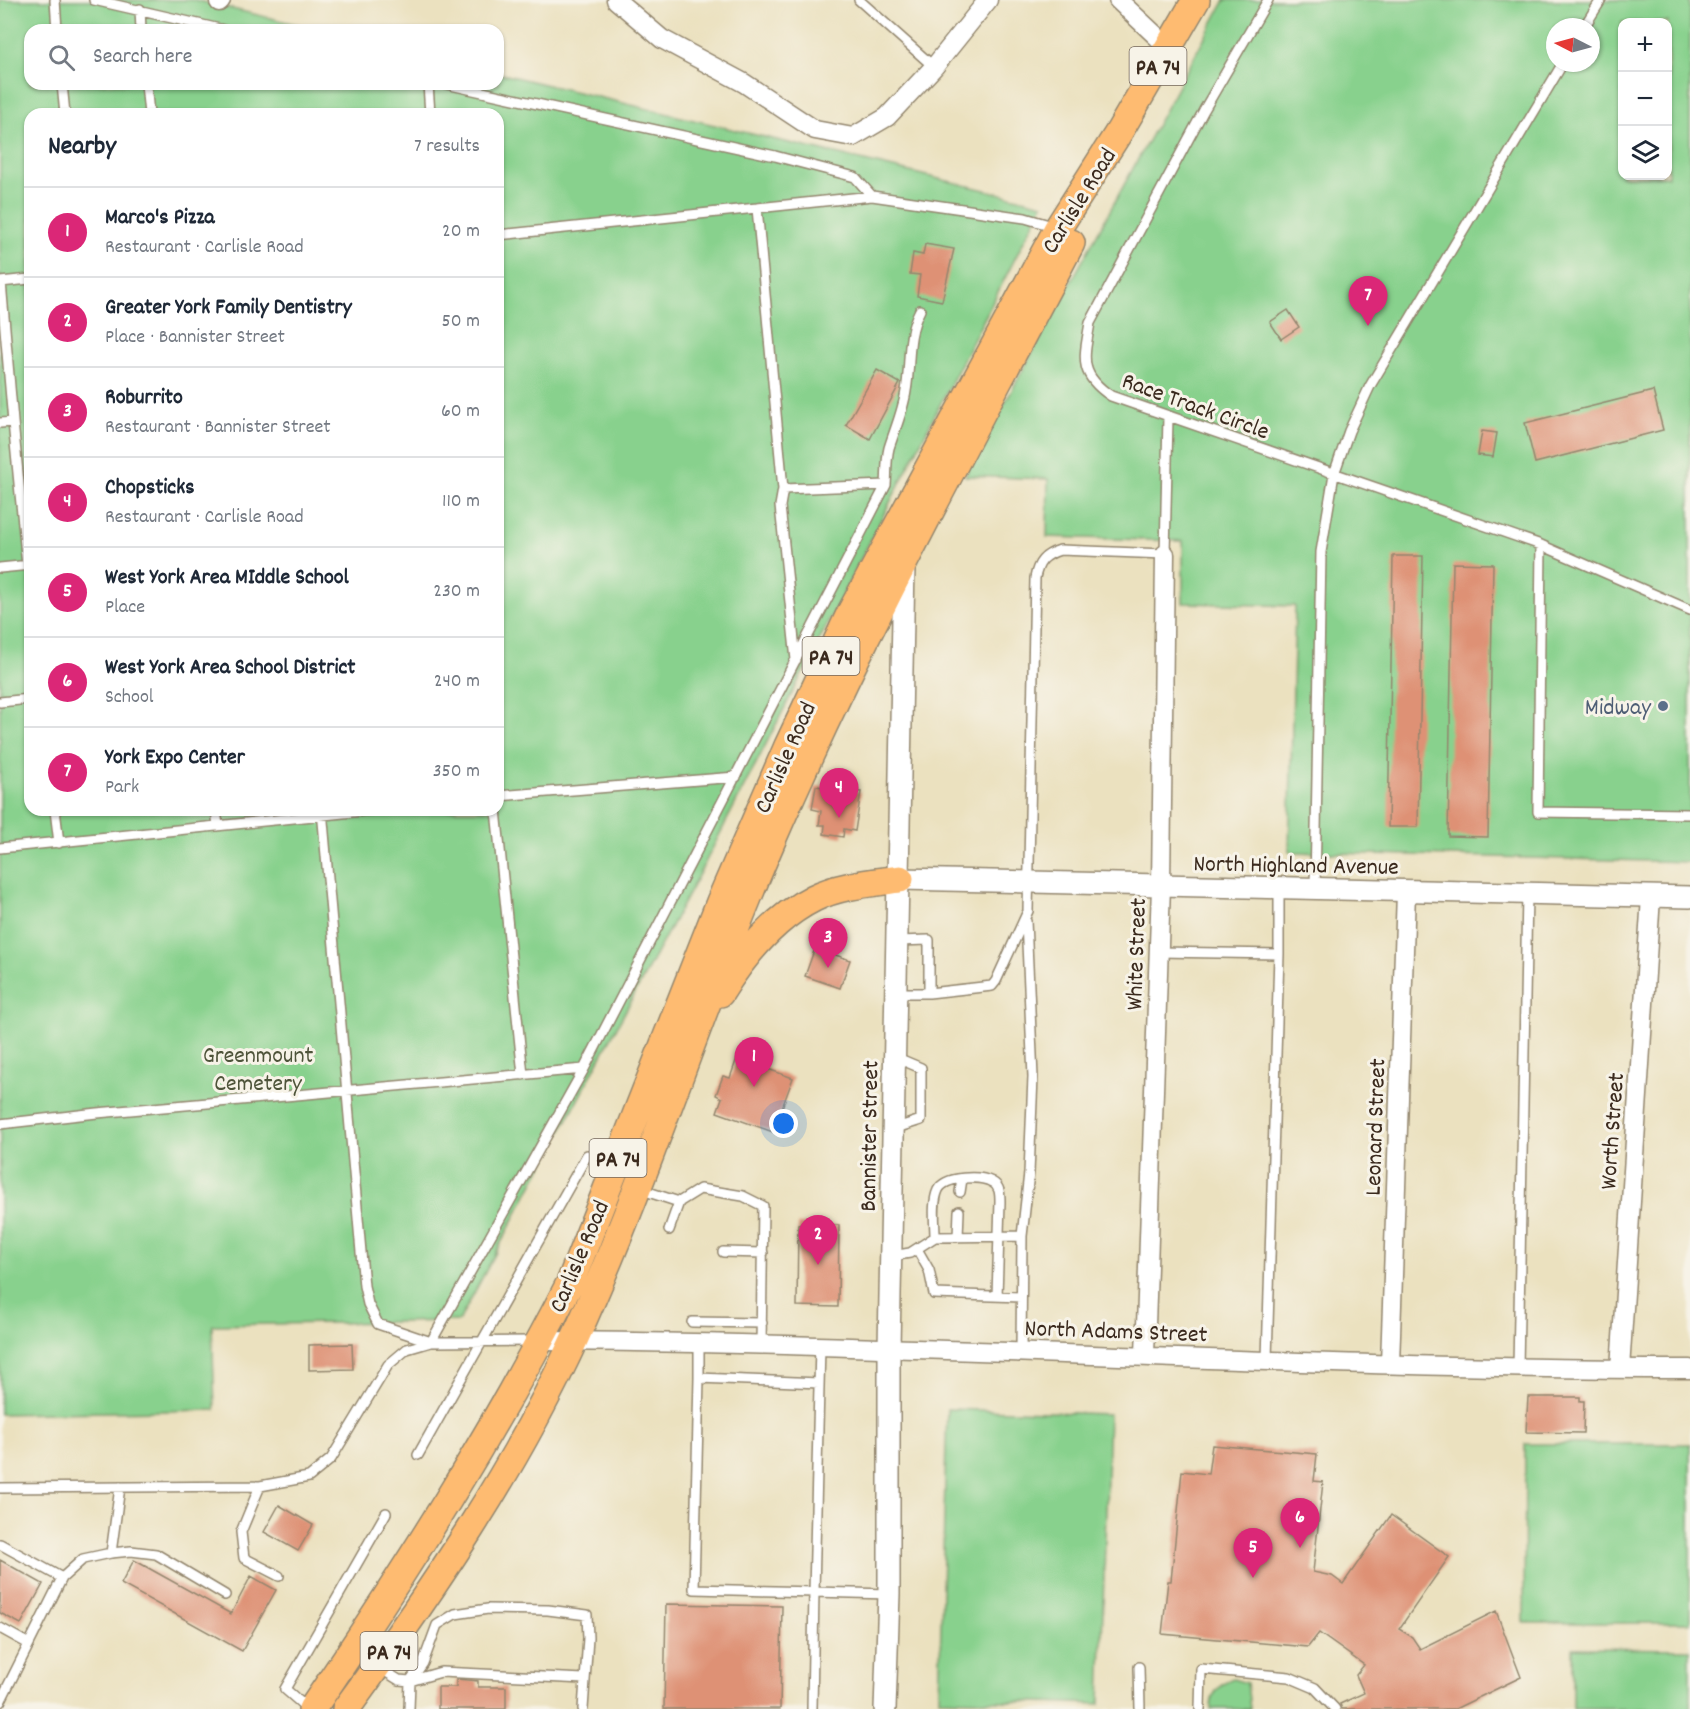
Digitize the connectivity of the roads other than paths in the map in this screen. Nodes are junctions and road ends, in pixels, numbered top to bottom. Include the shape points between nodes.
1 (54, 0) edge
2 (94, 0) edge
3 (616, 0) edge
4 (859, 0) edge
5 (988, 0) edge
6 (1118, 0) edge
7 (1196, 0) edge
8 (1268, 0) edge
9 (1601, 0) edge
10 (116, 2) edge
11 (140, 9) junction
12 (1590, 18) edge
13 (56, 24) edge
14 (141, 24) edge
15 (200, 24) edge
16 (1168, 47) junction
17 (934, 67) junction
18 (1558, 72) edge
19 (63, 90) edge
20 (147, 90) edge
21 (428, 90) edge
22 (473, 90) edge
23 (64, 108) edge
24 (148, 108) edge
25 (430, 108) edge
26 (1119, 132) junction
27 (872, 196) junction
28 (757, 208) junction
29 (1058, 228) junction
30 (504, 234) edge
31 (24, 280) edge
32 (1, 282) edge
33 (920, 310) dead end
34 (955, 417) junction
35 (1168, 417) junction
36 (13, 422) junction
37 (0, 423) edge
38 (1334, 474) junction
39 (886, 485) junction
40 (783, 489) junction
41 (24, 527) edge
42 (1541, 545) junction
43 (1165, 554) junction
44 (904, 564) junction
45 (24, 565) edge
46 (0, 568) edge
47 (1690, 610) edge
48 (796, 661) junction
49 (24, 700) edge
50 (0, 702) edge
51 (736, 777) junction
52 (504, 796) edge
53 (1690, 814) edge
54 (56, 816) edge
55 (217, 816) edge
56 (298, 816) edge
57 (322, 816) edge
58 (497, 816) edge
59 (218, 826) junction
60 (58, 843) junction
61 (0, 848) edge
62 (900, 879) junction
63 (1030, 883) junction
64 (1161, 886) junction
65 (1279, 887) junction
66 (1315, 888) junction
67 (1406, 892) junction
68 (1527, 894) junction
69 (1651, 897) junction
70 (1690, 897) edge
71 (1026, 917) junction
72 (898, 941) junction
73 (1159, 951) junction
74 (1279, 954) junction
75 (897, 993) junction
76 (929, 993) junction
77 (693, 1035) junction
78 (585, 1069) junction
79 (523, 1075) junction
80 (348, 1091) junction
81 (0, 1124) edge
82 (587, 1155) dead end
83 (962, 1179) junction
84 (637, 1188) junction
85 (960, 1192) dead end
86 (679, 1202) junction
87 (959, 1211) dead end
88 (669, 1230) dead end
89 (1022, 1236) junction
90 (935, 1237) junction
91 (958, 1237) junction
92 (998, 1237) junction
93 (917, 1250) junction
94 (723, 1252) dead end
95 (763, 1253) junction
96 (891, 1256) junction
97 (997, 1296) junction
98 (1021, 1296) junction
99 (692, 1322) dead end
100 (711, 1322) junction
101 (762, 1323) junction
102 (481, 1341) junction
103 (540, 1341) junction
104 (573, 1341) junction
105 (431, 1342) junction
106 (705, 1344) junction
107 (761, 1345) junction
108 (820, 1346) junction
109 (889, 1347) junction
110 (1021, 1351) junction
111 (1145, 1355) junction
112 (1267, 1359) junction
113 (1390, 1364) junction
114 (1518, 1367) junction
115 (1620, 1369) junction
116 (1690, 1369) edge
117 (699, 1378) junction
118 (819, 1383) junction
119 (418, 1455) dead end
120 (260, 1486) junction
121 (120, 1487) junction
122 (0, 1488) edge
123 (386, 1513) dead end
124 (0, 1544) edge
125 (111, 1553) junction
126 (279, 1576) dead end
127 (62, 1578) junction
128 (814, 1592) junction
129 (888, 1594) junction
130 (225, 1595) dead end
131 (0, 1628) edge
132 (29, 1644) junction
133 (377, 1667) junction
134 (1139, 1667) dead end
135 (584, 1679) junction
136 (410, 1681) junction
137 (0, 1702) edge
138 (310, 1709) edge
139 (346, 1709) edge
140 (409, 1709) edge
141 (584, 1709) edge
142 (812, 1709) edge
143 (885, 1709) edge
144 (1140, 1709) edge
145 (1200, 1709) edge
146 (1335, 1709) edge

1 - 13 lane
2 - 10 lane
3 - 17 street via 662,39 744,83 815,130 853,137 887,117
4 - 17 lane
5 - 17 street
6 - 16 street
7 - 16 main road, PA 74
8 - 35 lane, Race Track Circle via 1090,323 1084,357 1093,384 1111,396
9 - 12 lane
10 - 11 lane
11 - 14 lane
11 - 15 lane
16 - 26 main road, PA 74
18 - 38 lane via 1370,386
19 - 23 lane
20 - 24 lane
21 - 25 lane
22 - 27 lane via 855,177
26 - 29 main road, Carlisle Road / PA 74
26 - 44 main road, Carlisle Road / PA 74 via 1073,238
27 - 28 lane
27 - 29 lane via 1025,218
28 - 30 lane
28 - 40 lane
29 - 34 main road, Carlisle Road / PA 74
31 - 32 lane
32 - 36 lane
33 - 39 lane via 913,322 907,385 889,450
34 - 44 main road via 910,519 904,541
34 - 103 main road, Carlisle Road / PA 74 via 850,614 788,746 720,902 570,1283
35 - 38 lane, Race Track Circle
35 - 43 lane
36 - 37 lane
36 - 41 lane
38 - 42 lane, Race Track Circle
38 - 66 lane via 1321,552
39 - 40 lane
39 - 48 lane
40 - 48 lane via 780,507
42 - 47 lane, Race Track Circle
42 - 53 lane via 1538,812
43 - 63 lane via 1060,550 1047,554 1038,565
43 - 64 street, White Street
44 - 62 street, Bannister Street
44 - 77 main road, Carlisle Road / PA 74 via 819,735 730,936
45 - 46 lane
48 - 51 lane
49 - 50 lane
51 - 52 lane
51 - 78 lane
54 - 60 lane
55 - 59 lane
56 - 59 lane
57 - 80 lane
58 - 79 lane
59 - 60 lane
60 - 61 lane
62 - 63 street, North Highland Avenue
62 - 72 street, Bannister Street
62 - 77 main road via 849,887 815,897 794,910 736,968
63 - 64 street, North Highland Avenue
63 - 71 lane
64 - 65 street, North Highland Avenue
64 - 73 street, White Street
65 - 66 street, North Highland Avenue
65 - 74 lane
66 - 67 street, North Highland Avenue
67 - 68 street, North Highland Avenue
67 - 113 street, Leonard Street
68 - 69 street, North Highland Avenue
68 - 114 lane
69 - 70 street, North Highland Avenue
69 - 115 street, Worth Street
71 - 76 lane via 992,986
71 - 89 lane via 1033,1077
72 - 75 street, Bannister Street
72 - 76 lane via 929,940
73 - 74 lane
73 - 111 street, White Street
74 - 112 lane
75 - 76 lane
75 - 96 street, Bannister Street
77 - 84 main road, Carlisle Road / PA 74
78 - 79 lane
78 - 105 lane
79 - 80 lane
80 - 81 lane
80 - 105 lane via 368,1304 378,1324
82 - 102 lane
83 - 85 lane
83 - 90 lane via 945,1183 939,1189
83 - 92 lane via 982,1178 993,1182 999,1190
84 - 86 lane
84 - 104 main road, Carlisle Road / PA 74
86 - 88 lane
86 - 95 lane via 699,1189 756,1200 763,1206
87 - 91 lane
89 - 92 lane
89 - 98 lane
90 - 91 lane
90 - 93 lane
91 - 92 lane
92 - 97 lane
93 - 96 lane
93 - 97 lane via 929,1270 934,1294
94 - 95 lane
95 - 101 lane
96 - 109 street, Bannister Street
97 - 98 lane
98 - 110 lane
99 - 100 lane
100 - 101 lane
100 - 106 lane
101 - 107 lane
102 - 103 lane
102 - 105 lane
102 - 119 lane
103 - 104 street, North Adams Street
103 - 138 main road, Carlisle Road / PA 74 via 411,1562
104 - 106 street, North Adams Street
104 - 133 main road, Carlisle Road / PA 74 via 529,1432 480,1516
105 - 120 lane via 407,1349 387,1365 324,1465 309,1477
106 - 107 street, North Adams Street
106 - 117 lane
107 - 108 street, North Adams Street
108 - 109 street, North Adams Street
108 - 118 lane
109 - 110 street, North Adams Street
109 - 129 street, Bannister Street
110 - 111 street, North Adams Street
111 - 112 street, North Adams Street
112 - 113 street, North Adams Street
113 - 114 street, North Adams Street
114 - 115 street, North Adams Street
115 - 116 street, North Adams Street
117 - 118 lane
117 - 128 lane via 694,1589
118 - 128 lane
120 - 121 lane
120 - 126 lane via 241,1532 244,1558
121 - 122 lane
121 - 125 lane
123 - 138 lane via 285,1689
124 - 127 lane
125 - 127 lane via 83,1559
125 - 130 lane via 156,1554
127 - 132 lane
128 - 129 lane
128 - 142 lane
129 - 143 street, Bannister Street
131 - 132 lane
132 - 137 lane
133 - 136 lane via 399,1680
133 - 139 main road, Carlisle Road / PA 74
134 - 144 lane
135 - 136 lane via 441,1672
135 - 136 lane via 587,1615 488,1609 455,1614 437,1625 423,1663
135 - 141 lane
136 - 140 lane
145 - 146 lane via 1201,1669 1289,1677 1315,1688

